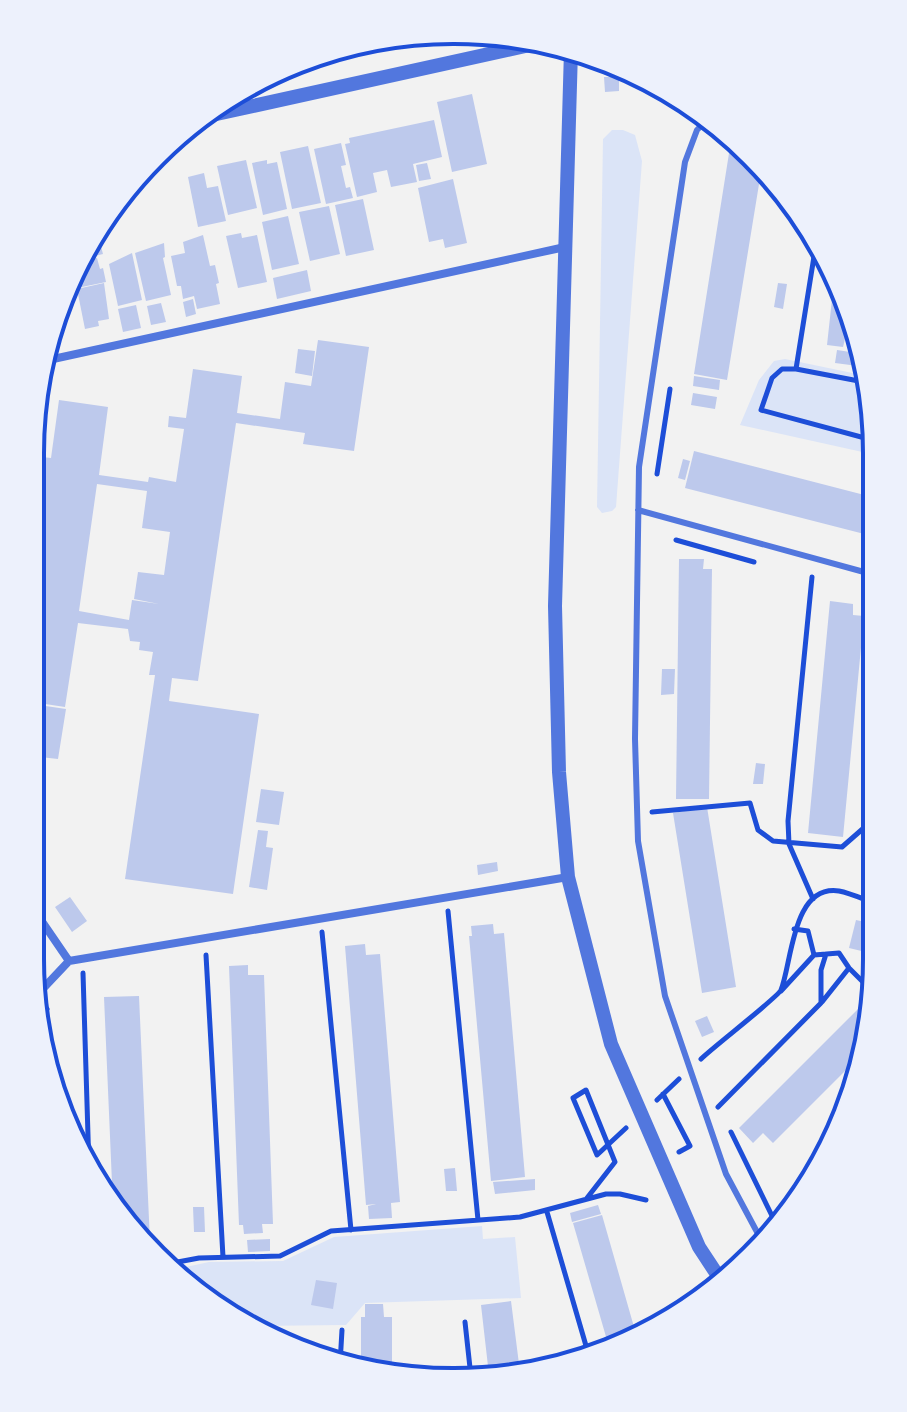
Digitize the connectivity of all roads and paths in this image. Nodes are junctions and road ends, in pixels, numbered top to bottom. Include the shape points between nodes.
1 (513, 49) edge
2 (571, 62) edge
3 (229, 111) edge
4 (700, 127) edge
5 (565, 247) junction
6 (814, 259) edge
7 (56, 358) edge
8 (796, 369) junction
9 (856, 380) edge
10 (670, 388) dead end
11 (862, 437) edge
12 (656, 484) dead end
13 (638, 510) junction
14 (663, 534) dead end
15 (761, 563) dead end
16 (863, 572) edge
17 (826, 581) dead end
18 (854, 589) dead end
19 (863, 592) edge
20 (651, 803) dead end
21 (652, 812) junction
22 (654, 827) dead end
23 (863, 829) edge
24 (789, 844) junction
25 (568, 877) junction
26 (813, 899) junction
27 (863, 899) edge
28 (448, 909) dead end
29 (44, 924) edge
30 (794, 929) junction
31 (322, 930) dead end
32 (206, 948) dead end
33 (826, 954) junction
34 (814, 955) junction
35 (69, 961) junction
36 (849, 968) junction
37 (82, 969) dead end
38 (862, 981) edge
39 (45, 986) edge
40 (780, 992) junction
41 (821, 1003) junction
42 (697, 1047) dead end
43 (684, 1074) dead end
44 (663, 1093) junction
45 (713, 1097) dead end
46 (652, 1104) dead end
47 (718, 1108) junction
48 (630, 1124) dead end
49 (88, 1144) edge
50 (679, 1152) dead end
51 (587, 1198) junction
52 (646, 1200) dead end
53 (547, 1212) junction
54 (772, 1216) edge
55 (478, 1220) junction
56 (351, 1230) junction
57 (757, 1233) edge
58 (223, 1257) junction
59 (179, 1262) edge
60 (716, 1273) edge
61 (465, 1322) dead end
62 (342, 1330) dead end
63 (586, 1346) edge
64 (341, 1352) edge
65 (470, 1367) edge

1 - 3 street
2 - 5 street
4 - 13 lane via 685,162 639,467
5 - 7 street
5 - 25 street via 555,606
6 - 8 path
8 - 9 path
8 - 11 path via 782,369 772,378 761,410
10 - 12 path
13 - 16 lane
13 - 57 lane via 638,841 665,996 726,1174
14 - 15 path
17 - 24 path via 809,576
18 - 19 path
20 - 21 path
21 - 22 path
21 - 24 path via 750,803 758,830
23 - 24 path via 842,847
24 - 26 path
25 - 35 street
25 - 60 street via 611,1044 699,1247
26 - 27 path via 837,891
26 - 30 path
28 - 55 path
29 - 35 street
30 - 34 path via 808,931
30 - 40 path
31 - 56 path
32 - 58 path
33 - 34 path
33 - 36 path via 839,953
33 - 41 path
34 - 40 path
35 - 39 street
36 - 38 path
36 - 41 path
37 - 49 path
40 - 42 path via 697,1063
41 - 47 path
43 - 44 path
44 - 46 path
44 - 50 path via 690,1146
45 - 47 path
47 - 54 path
48 - 51 path via 597,1155 573,1098 586,1090 615,1162
51 - 52 path via 620,1194
51 - 53 path
53 - 55 path
53 - 63 path
55 - 56 path
56 - 58 path via 331,1231 280,1256
58 - 59 path
61 - 65 path
62 - 64 path

